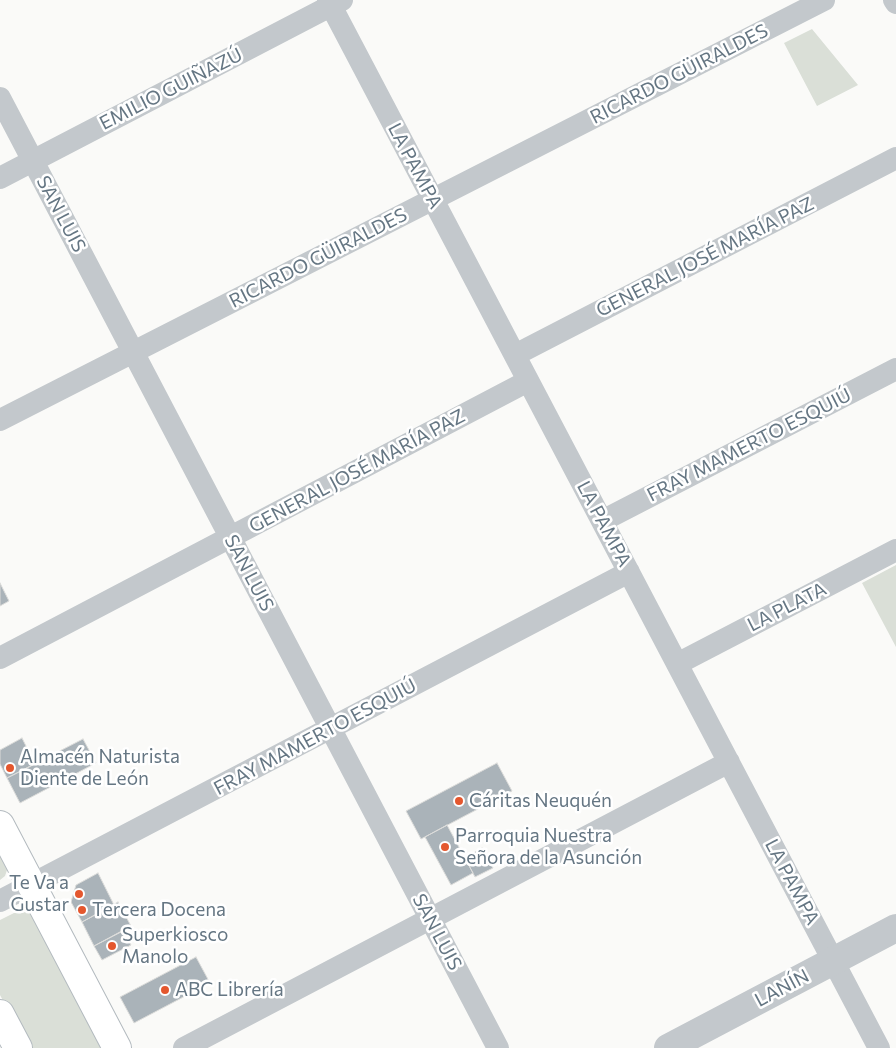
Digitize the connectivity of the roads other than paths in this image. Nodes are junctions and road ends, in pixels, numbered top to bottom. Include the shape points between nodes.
1 (824, 0) edge
2 (333, 2) edge
3 (0, 98) edge
4 (896, 158) edge
5 (33, 160) junction
6 (0, 178) edge
7 (433, 200) junction
8 (133, 352) junction
9 (515, 355) junction
10 (896, 369) edge
11 (528, 381) junction
12 (0, 420) edge
13 (602, 522) junction
14 (231, 537) junction
15 (896, 550) edge
16 (629, 572) junction
17 (0, 658) edge
18 (677, 664) junction
19 (331, 728) junction
20 (729, 762) junction
21 (0, 825) edge
22 (31, 885) junction
23 (0, 901) edge
24 (430, 919) junction
25 (896, 928) edge
26 (834, 961) junction
27 (0, 1014) edge
28 (18, 1048) edge
29 (117, 1048) edge
30 (184, 1048) edge
31 (498, 1048) edge
32 (668, 1048) edge
33 (880, 1048) edge

1 - 7 street, RICARDO GÜIRALDES
2 - 5 street, EMILIO GUIÑAZÚ
2 - 7 street, LA PAMPA
3 - 5 street, SAN LUIS
4 - 9 street, GENERAL JOSÉ MARÍA PAZ
5 - 6 street, EMILIO GUIÑAZÚ
5 - 8 street, SAN LUIS
7 - 8 street, RICARDO GÜIRALDES
7 - 9 street, LA PAMPA
8 - 12 street, RICARDO GÜIRALDES
8 - 14 street, SAN LUIS
9 - 11 street, LA PAMPA
10 - 13 street, FRAY MAMERTO ESQUIÚ
11 - 13 street, LA PAMPA
11 - 14 street, GENERAL JOSÉ MARÍA PAZ
13 - 16 street, LA PAMPA
14 - 17 street, GENERAL JOSÉ MARÍA PAZ
14 - 19 street, SAN LUIS
15 - 18 street, LA PLATA
16 - 18 street, LA PAMPA
16 - 19 street, FRAY MAMERTO ESQUIÚ
18 - 20 street, LA PAMPA
19 - 22 street, FRAY MAMERTO ESQUIÚ
19 - 24 street, SAN LUIS
20 - 24 street
20 - 26 street, LA PAMPA
21 - 22 main road
22 - 23 street, FRAY MAMERTO ESQUIÚ
22 - 29 main road
24 - 30 street
24 - 31 street, SAN LUIS
25 - 26 street, LANÍN
26 - 32 street, LANÍN
26 - 33 street, LA PAMPA
27 - 28 main road

